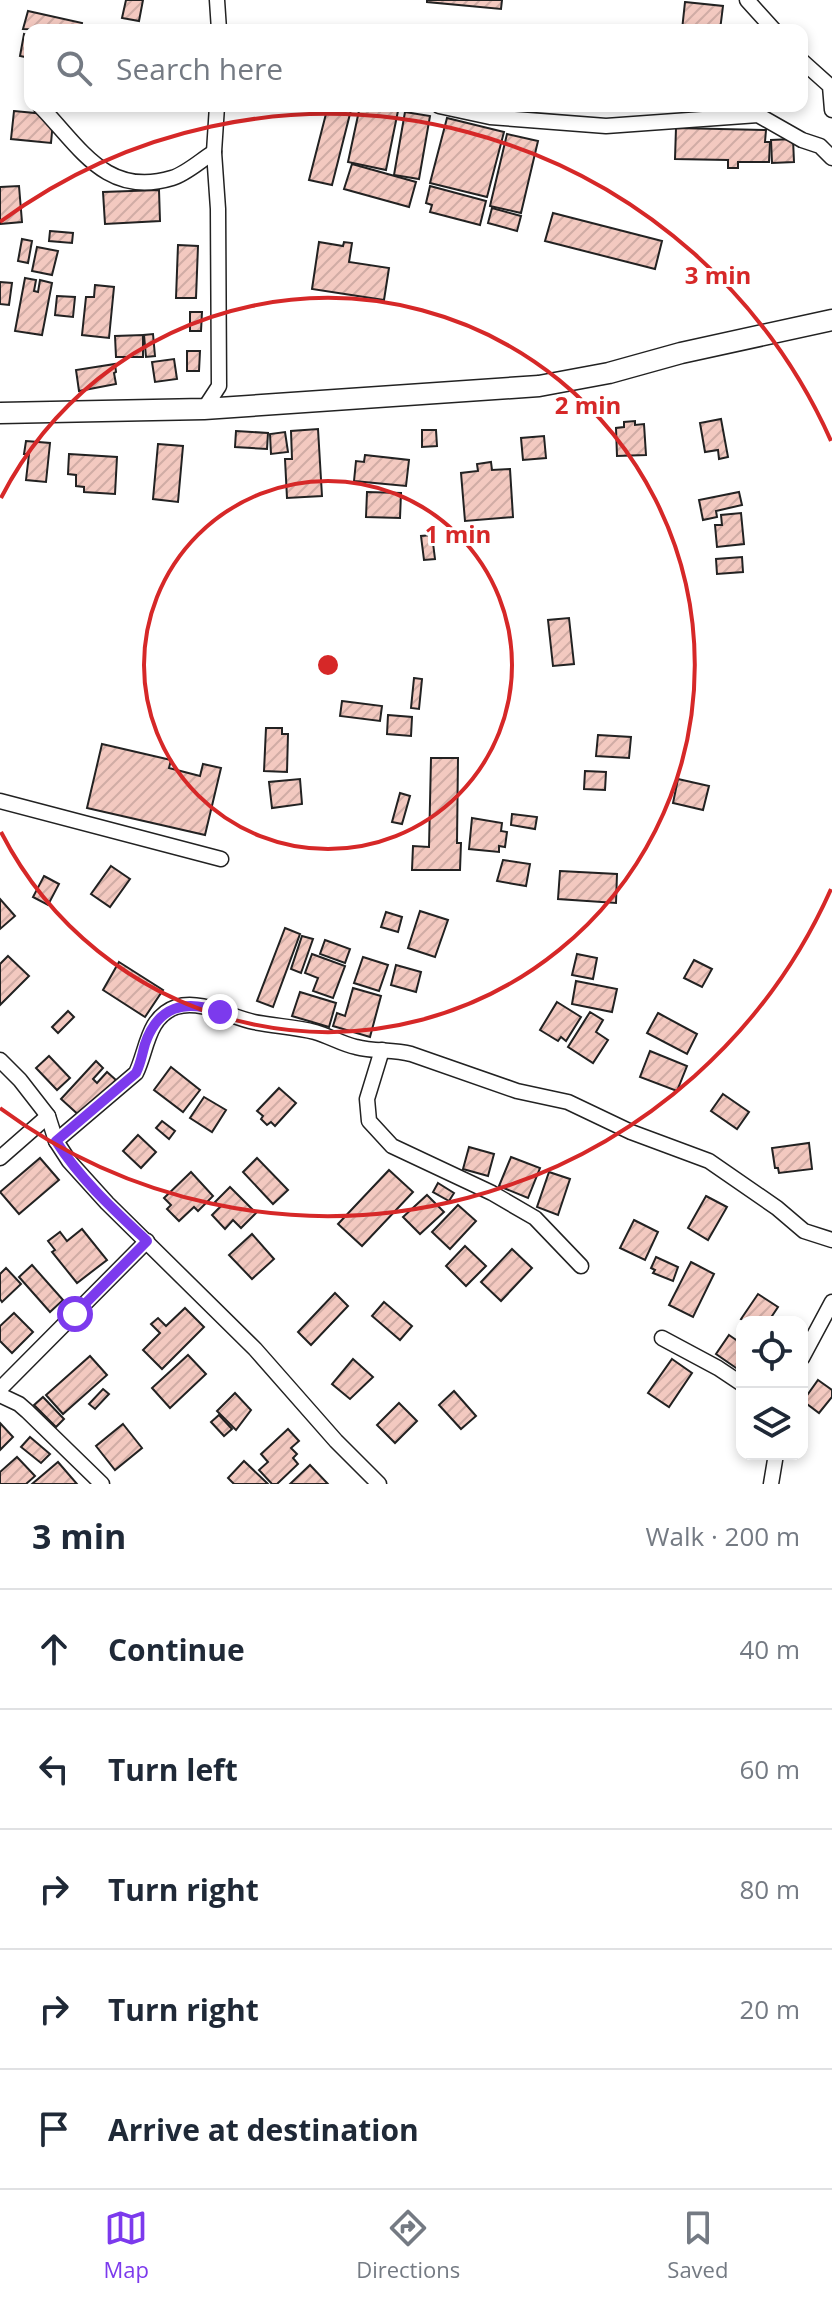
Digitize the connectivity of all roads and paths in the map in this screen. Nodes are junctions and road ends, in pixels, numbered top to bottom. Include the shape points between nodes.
1 (217, 0) edge
2 (747, 0) edge
3 (219, 24) edge
4 (769, 24) edge
5 (808, 66) edge
6 (832, 110) edge
7 (46, 112) edge
8 (217, 112) edge
9 (467, 112) edge
10 (214, 152) junction
11 (832, 158) edge
12 (832, 320) edge
13 (204, 409) junction
14 (0, 413) edge
15 (0, 801) edge
16 (221, 859) dead end
17 (382, 1050) junction
18 (0, 1060) edge
19 (48, 1116) junction
20 (56, 1141) junction
21 (0, 1158) edge
22 (832, 1240) edge
23 (147, 1241) junction
24 (581, 1266) dead end
25 (832, 1302) edge
26 (662, 1338) dead end
27 (808, 1347) edge
28 (736, 1380) edge
29 (0, 1390) edge
30 (775, 1460) edge
31 (102, 1484) edge
32 (379, 1484) edge
33 (771, 1484) edge

1 - 3 street
2 - 4 street
5 - 6 street via 830,86
7 - 10 street via 97,167 120,181 174,178
8 - 10 street
9 - 11 street via 606,126 758,115 820,146
10 - 13 street via 219,386
12 - 13 main road via 539,386
13 - 14 main road
15 - 16 street
17 - 20 street via 205,1007 176,1007 156,1021 136,1073
17 - 22 street via 568,1102 709,1161 804,1231
17 - 24 street via 367,1099 369,1121 392,1146 535,1218
18 - 19 street
19 - 20 street
19 - 21 street
20 - 23 street via 107,1203
23 - 29 street via 47,1335 3,1380
23 - 32 street
25 - 27 street
26 - 28 street
29 - 31 street
30 - 33 street

